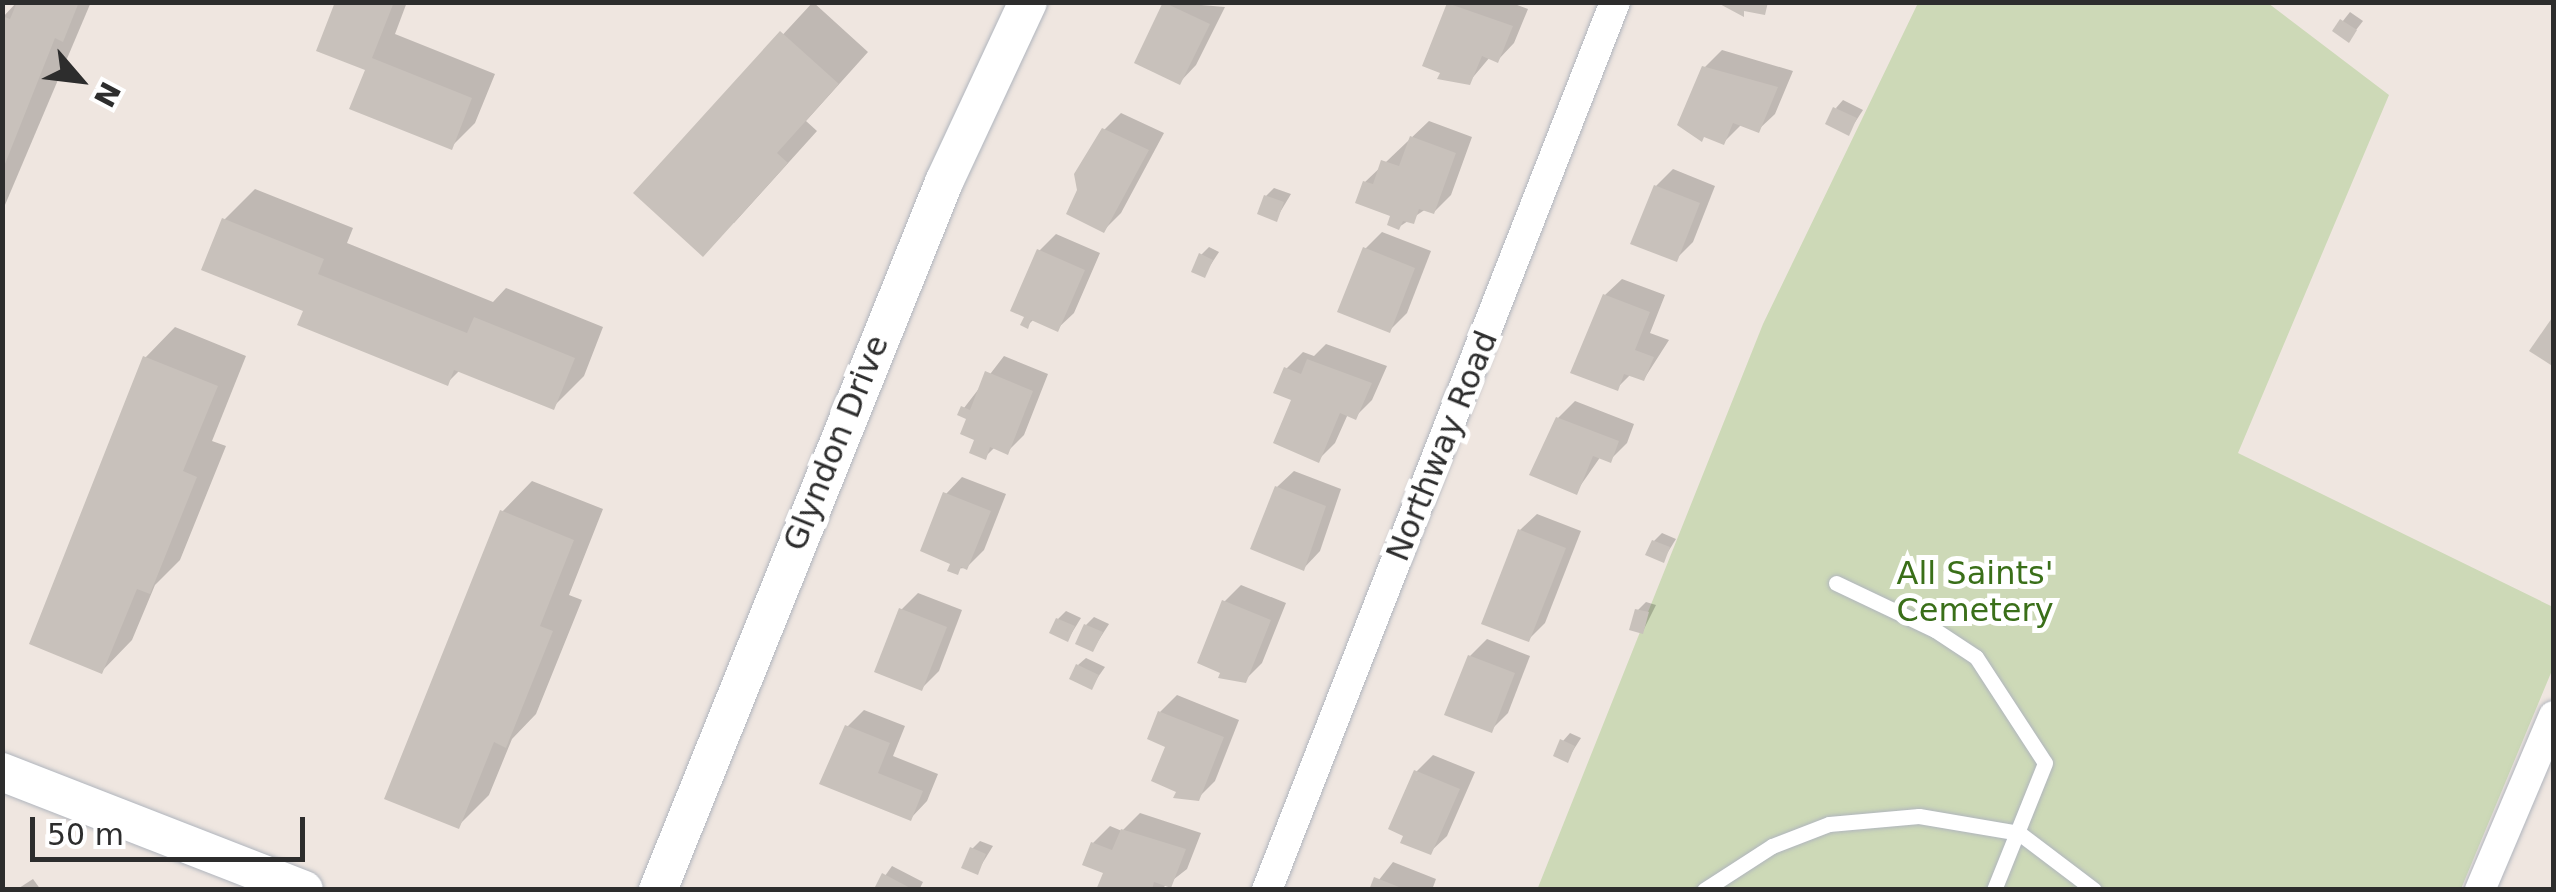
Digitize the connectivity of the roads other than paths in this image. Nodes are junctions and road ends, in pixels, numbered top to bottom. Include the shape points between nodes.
1 (1028, 2) edge
2 (1615, 2) edge
3 (1836, 583) dead end
4 (2554, 716) edge
5 (2, 772) edge
6 (2019, 833) junction
7 (304, 890) edge
8 (658, 890) edge
9 (1267, 890) edge
10 (1704, 890) edge
11 (1994, 890) edge
12 (2094, 890) edge
13 (2480, 890) edge

1 - 8 street, Glyndon Drive via 929,218
2 - 9 street, Northway Road
3 - 6 lane via 1935,630 1988,673 2044,763
4 - 13 street
5 - 7 street
6 - 10 lane via 1919,816 1829,824 1772,846
6 - 11 lane
6 - 12 lane

